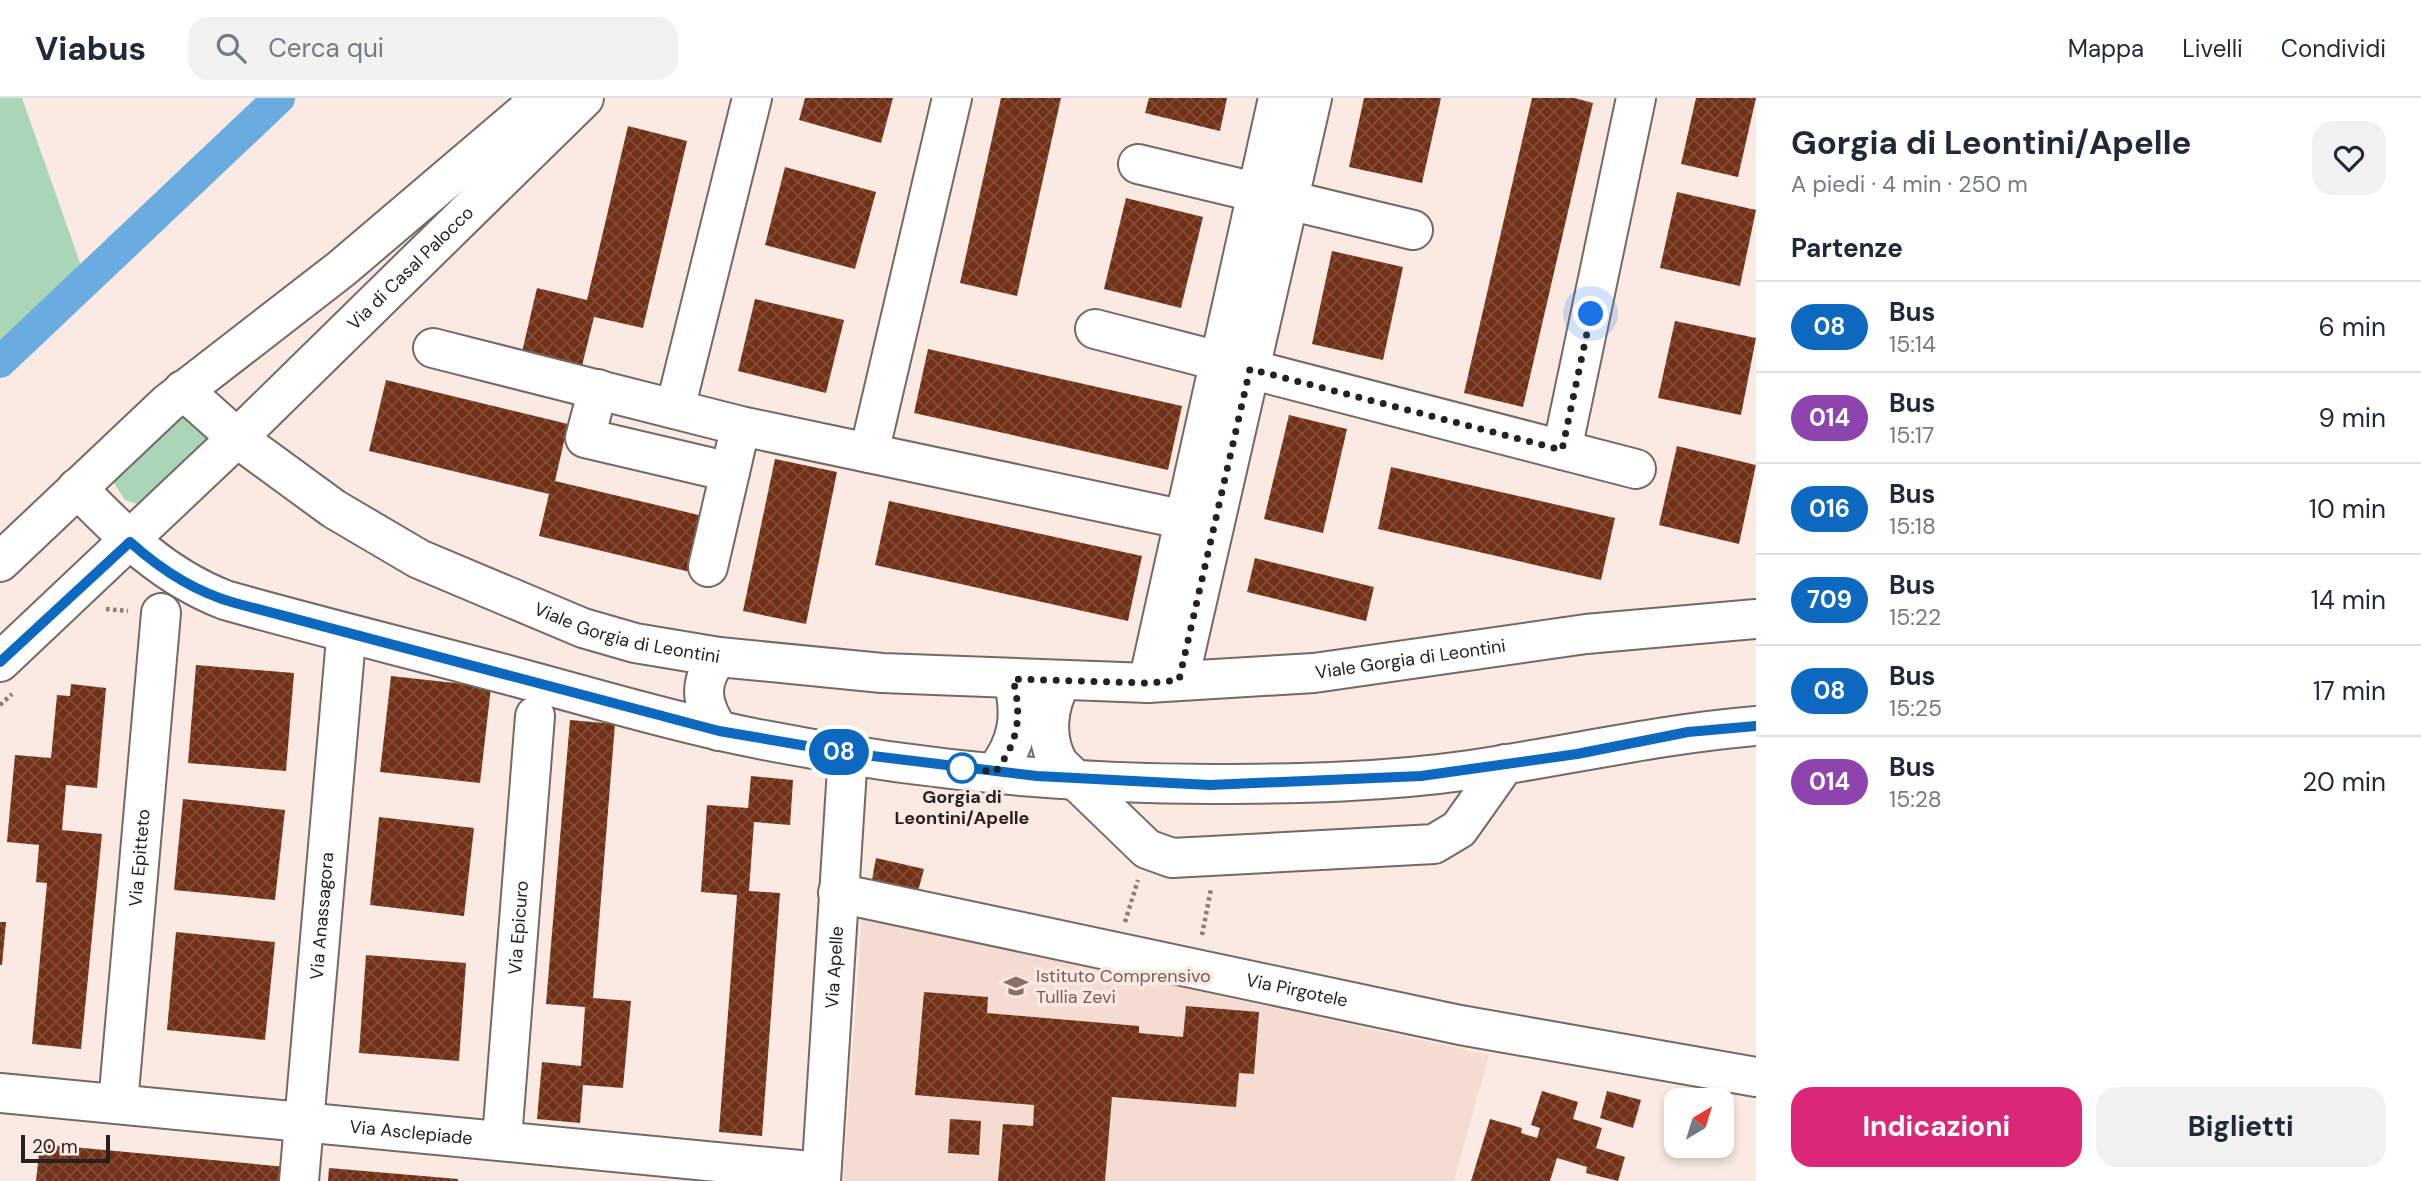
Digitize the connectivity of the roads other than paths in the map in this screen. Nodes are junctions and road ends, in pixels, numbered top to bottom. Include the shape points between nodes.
1 (542, 98) edge
2 (584, 98) edge
3 (752, 98) edge
4 (951, 98) edge
5 (1278, 98) edge
6 (1312, 98) edge
7 (1636, 98) edge
8 (1138, 164) dead end
9 (1274, 196) junction
10 (1413, 230) dead end
11 (1095, 329) dead end
12 (433, 348) dead end
13 (1234, 365) junction
14 (183, 390) junction
15 (598, 390) junction
16 (675, 409) junction
17 (741, 426) junction
18 (237, 438) junction
19 (1562, 450) junction
20 (869, 453) junction
21 (1636, 469) dead end
22 (730, 472) junction
23 (77, 488) junction
24 (1198, 523) junction
25 (130, 542) junction
26 (0, 562) edge
27 (708, 567) dead end
28 (161, 613) road end
29 (1756, 619) edge
30 (345, 650) dead end
31 (719, 657) junction
32 (10, 675) edge
33 (1013, 679) junction
34 (1062, 681) junction
35 (1164, 682) junction
36 (535, 716) dead end
37 (1756, 726) edge
38 (719, 731) junction
39 (848, 753) junction
40 (1505, 764) junction
41 (995, 772) junction
42 (1070, 778) junction
43 (838, 893) junction
44 (1756, 1077) edge
45 (0, 1093) edge
46 (118, 1104) junction
47 (303, 1124) junction
48 (502, 1139) junction
49 (821, 1176) edge
50 (299, 1181) edge

1 - 14 street via 341,269
2 - 18 street, Via di Casal Palocco
3 - 16 street
4 - 20 street
5 - 9 street
6 - 9 street
7 - 19 street
8 - 9 street
9 - 10 street
9 - 13 street
11 - 13 street
12 - 15 street
13 - 19 street
13 - 24 street
14 - 18 street
14 - 23 street
15 - 16 street
15 - 22 street via 585,439
16 - 17 street
17 - 20 street
17 - 22 street
18 - 25 street, Via di Casal Palocco
18 - 31 street, Viale Gorgia di Leontini via 358,524 446,572 593,631
19 - 21 street
20 - 24 street
22 - 27 street
23 - 25 street
23 - 26 street
24 - 35 street
25 - 32 street, Via di Casal Palocco
25 - 38 street via 174,576 225,600
28 - 46 street, Via Epitteto
29 - 35 street, Viale Gorgia di Leontini via 1586,634 1314,673
30 - 47 street, Via Anassagora
31 - 33 street, Viale Gorgia di Leontini via 842,670
31 - 38 street via 703,690 707,711
33 - 34 street, Viale Gorgia di Leontini
33 - 41 street via 1019,703 1018,729
34 - 35 street, Viale Gorgia di Leontini
34 - 42 street via 1052,704 1050,739 1054,755
36 - 48 street, Via Epicuro
37 - 40 street via 1688,732
38 - 39 street
39 - 41 street
39 - 43 street, Via Apelle
40 - 42 street via 1421,776 1210,785
40 - 42 street via 1460,829 1434,844 1180,859 1147,849
41 - 42 street
43 - 44 street, Via Pirgotele via 1460,1025
43 - 49 street, Via Apelle
45 - 46 street, Via Asclepiade
46 - 47 street, Via Asclepiade
47 - 48 street, Via Asclepiade
47 - 50 street, Via Anassagora
48 - 49 street, Via Asclepiade

